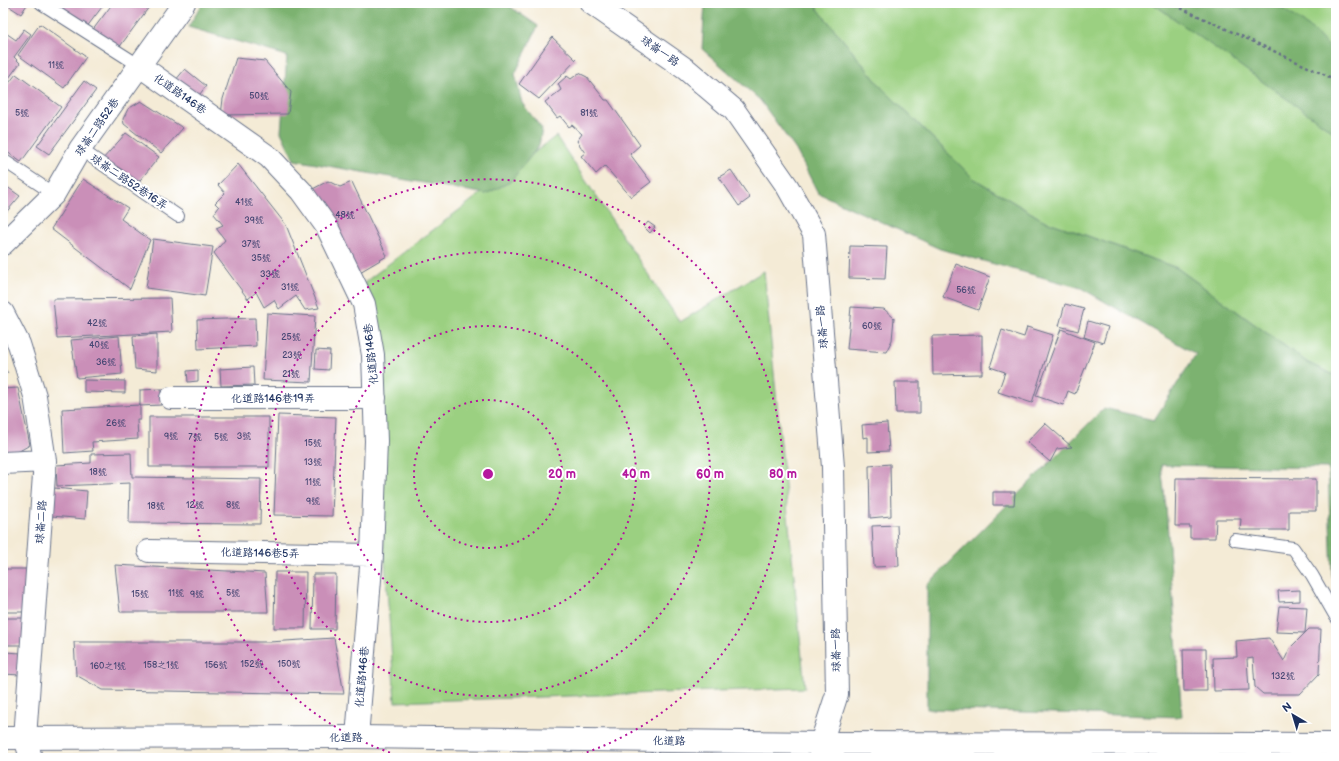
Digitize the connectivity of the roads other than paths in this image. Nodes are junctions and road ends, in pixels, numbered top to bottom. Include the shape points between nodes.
1 (41, 3) edge
2 (184, 3) edge
3 (591, 3) edge
4 (140, 66) junction
5 (80, 149) junction
6 (3, 160) edge
7 (54, 194) junction
8 (178, 216) dead end
9 (3, 244) edge
10 (3, 313) edge
11 (171, 398) dead end
12 (375, 398) junction
13 (46, 461) junction
14 (3, 463) edge
15 (1235, 540) dead end
16 (149, 551) dead end
17 (372, 555) junction
18 (1336, 617) edge
19 (357, 737) junction
20 (3, 738) edge
21 (1336, 744) edge
22 (28, 748) edge
23 (821, 751) edge
24 (1061, 751) edge

1 - 4 lane
2 - 4 street, 球崙二路52巷
3 - 23 street, 球崙一路 via 687,70 734,110 787,186 814,234 833,467 837,694
4 - 5 street, 球崙二路52巷
4 - 12 street, 化道路146巷 via 269,157 301,191 327,227 364,304 373,355
5 - 7 street, 球崙二路52巷
5 - 8 lane, 球崙二路52巷16弄
6 - 7 lane
7 - 9 street, 球崙二路52巷
10 - 13 street, 球崙二路 via 19,344 35,396
11 - 12 street, 化道路146巷19弄
12 - 17 street, 化道路146巷
13 - 14 street
13 - 22 street, 球崙二路
15 - 18 lane via 1293,548
16 - 17 street, 化道路146巷5弄
17 - 19 street, 化道路146巷
19 - 22 street, 化道路
19 - 23 street, 化道路
20 - 22 street, 化道路
21 - 24 street, 化道路
23 - 24 street, 化道路

